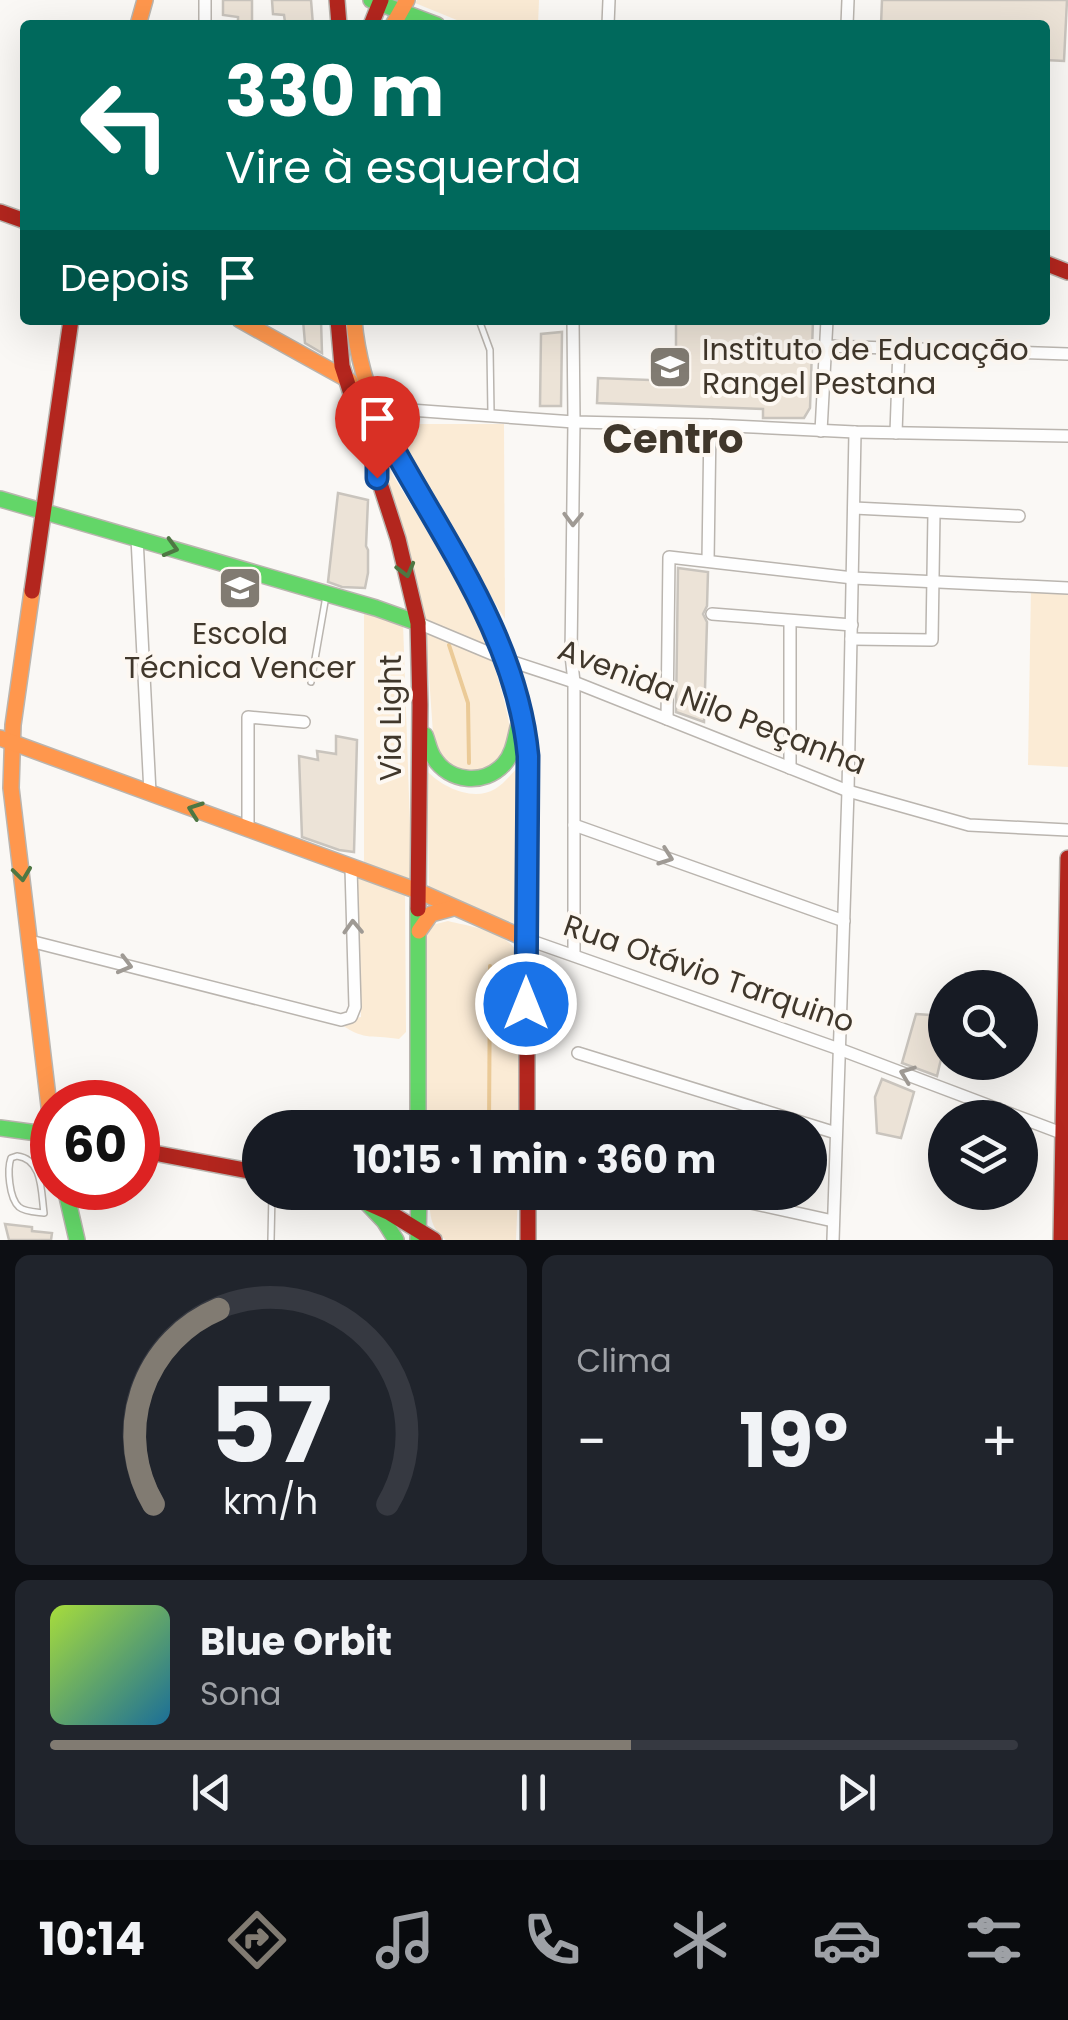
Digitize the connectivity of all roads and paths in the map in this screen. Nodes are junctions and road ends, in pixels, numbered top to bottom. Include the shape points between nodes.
1 (377, 1) edge
2 (401, 12) edge
3 (70, 325) edge
4 (249, 325) edge
5 (338, 325) edge
6 (354, 325) edge
7 (481, 325) edge
8 (572, 325) edge
9 (827, 325) edge
10 (826, 346) junction
11 (899, 348) junction
12 (1068, 354) edge
13 (346, 377) junction
14 (370, 394) junction
15 (410, 410) junction
16 (491, 416) junction
17 (574, 422) junction
18 (710, 425) junction
19 (383, 429) junction
20 (821, 430) junction
21 (856, 432) junction
22 (896, 433) junction
23 (1068, 436) edge
24 (377, 478) junction
25 (0, 500) edge
26 (854, 508) junction
27 (44, 512) junction
28 (934, 512) junction
29 (1019, 516) dead end
30 (137, 538) junction
31 (708, 562) junction
32 (852, 578) junction
33 (933, 582) junction
34 (1068, 588) edge
35 (326, 593) junction
36 (712, 614) dead end
37 (790, 621) junction
38 (418, 623) junction
39 (852, 632) junction
40 (504, 659) junction
41 (311, 682) dead end
42 (574, 682) junction
43 (517, 695) junction
44 (420, 706) junction
45 (666, 718) junction
46 (304, 722) dead end
47 (6, 740) edge
48 (790, 768) junction
49 (848, 791) junction
50 (150, 793) junction
51 (574, 825) junction
52 (248, 830) junction
53 (1068, 830) edge
54 (1068, 858) edge
55 (351, 868) junction
56 (418, 891) junction
57 (453, 908) junction
58 (844, 921) junction
59 (418, 935) junction
60 (526, 938) junction
61 (30, 940) junction
62 (574, 955) junction
63 (840, 1049) junction
64 (578, 1053) dead end
65 (46, 1080) edge
66 (418, 1110) edge
67 (527, 1110) edge
68 (0, 1128) edge
69 (30, 1131) edge
70 (836, 1133) junction
71 (1064, 1134) junction
72 (160, 1154) edge
73 (242, 1169) edge
74 (70, 1210) edge
75 (272, 1210) edge
76 (374, 1210) edge
77 (383, 1210) edge
78 (528, 1210) edge
79 (780, 1210) edge
80 (44, 1213) joint
81 (833, 1222) junction
82 (424, 1232) edge
83 (77, 1240) edge
84 (271, 1240) edge
85 (396, 1240) edge
86 (528, 1240) edge
87 (832, 1240) edge
88 (1061, 1240) edge

1 - 2 main road
3 - 27 main road
4 - 13 main road
5 - 13 main road, Via Light
6 - 14 main road
7 - 16 lane via 490,350
8 - 17 street
9 - 10 street
10 - 11 street
10 - 20 street
11 - 12 street
11 - 22 street
13 - 14 main road
13 - 24 main road, Via Light
14 - 15 street
14 - 19 main road
15 - 16 street
15 - 19 street
16 - 17 street
17 - 18 street
17 -> 42 street
18 - 20 street
18 - 31 street
19 - 24 main road
19 - 40 main road
20 - 21 street
21 - 22 street
21 - 26 street
22 - 23 street
24 -> 38 main road, Via Light
25 - 27 main road, Avenida Nilo Peçanha
26 - 28 street
26 - 32 street
27 - 30 main road, Avenida Nilo Peçanha
27 - 47 main road
28 - 29 street
28 - 33 street
30 -> 35 main road, Avenida Nilo Peçanha
30 - 50 street
31 - 32 street
31 - 45 street via 669,557
32 - 33 street
32 - 39 street
33 - 34 street
33 - 39 street via 932,640
35 - 38 main road, Avenida Nilo Peçanha
35 - 41 lane
36 - 37 street
37 - 39 street
37 - 48 street
38 - 40 street, Avenida Nilo Peçanha
38 - 44 main road, Via Light
39 - 49 street
40 - 42 street, Avenida Nilo Peçanha
40 - 43 main road
42 - 45 street, Avenida Nilo Peçanha
42 - 51 street
43 - 44 main road via 512,755 494,773 472,780 433,759
43 - 60 main road via 528,756
44 - 56 main road, Via Light
45 - 48 street, Avenida Nilo Peçanha
46 - 52 street via 248,717
47 - 50 main road, Rua Otávio Tarquino
47 -> 61 main road
48 - 49 street, Avenida Nilo Peçanha
49 - 53 street, Avenida Nilo Peçanha via 969,826
49 - 58 street
52 -> 50 main road, Rua Otávio Tarquino
51 -> 58 street
51 - 62 street
52 - 55 main road, Rua Otávio Tarquino
54 - 71 main road
55 - 56 main road, Rua Otávio Tarquino
61 -> 55 street via 340,1020 356,1006
56 - 57 main road, Rua Otávio Tarquino
56 - 59 main road, Via Light
57 - 59 main road via 431,914
57 - 60 main road, Rua Otávio Tarquino
58 - 63 street
59 - 66 main road, Via Light
60 - 62 street, Rua Otávio Tarquino
60 - 67 main road
61 - 65 main road
62 - 63 street, Rua Otávio Tarquino
63 - 70 street
71 -> 63 street, Rua Otávio Tarquino
64 - 70 street
68 - 69 main road
70 - 81 street
71 - 88 main road
72 - 73 main road
74 - 83 main road
75 - 84 lane
76 - 85 main road
77 - 82 main road
78 - 86 main road
79 - 81 street
80 - 80 lane via 16,1203 10,1158 28,1157 34,1164
81 - 87 street

